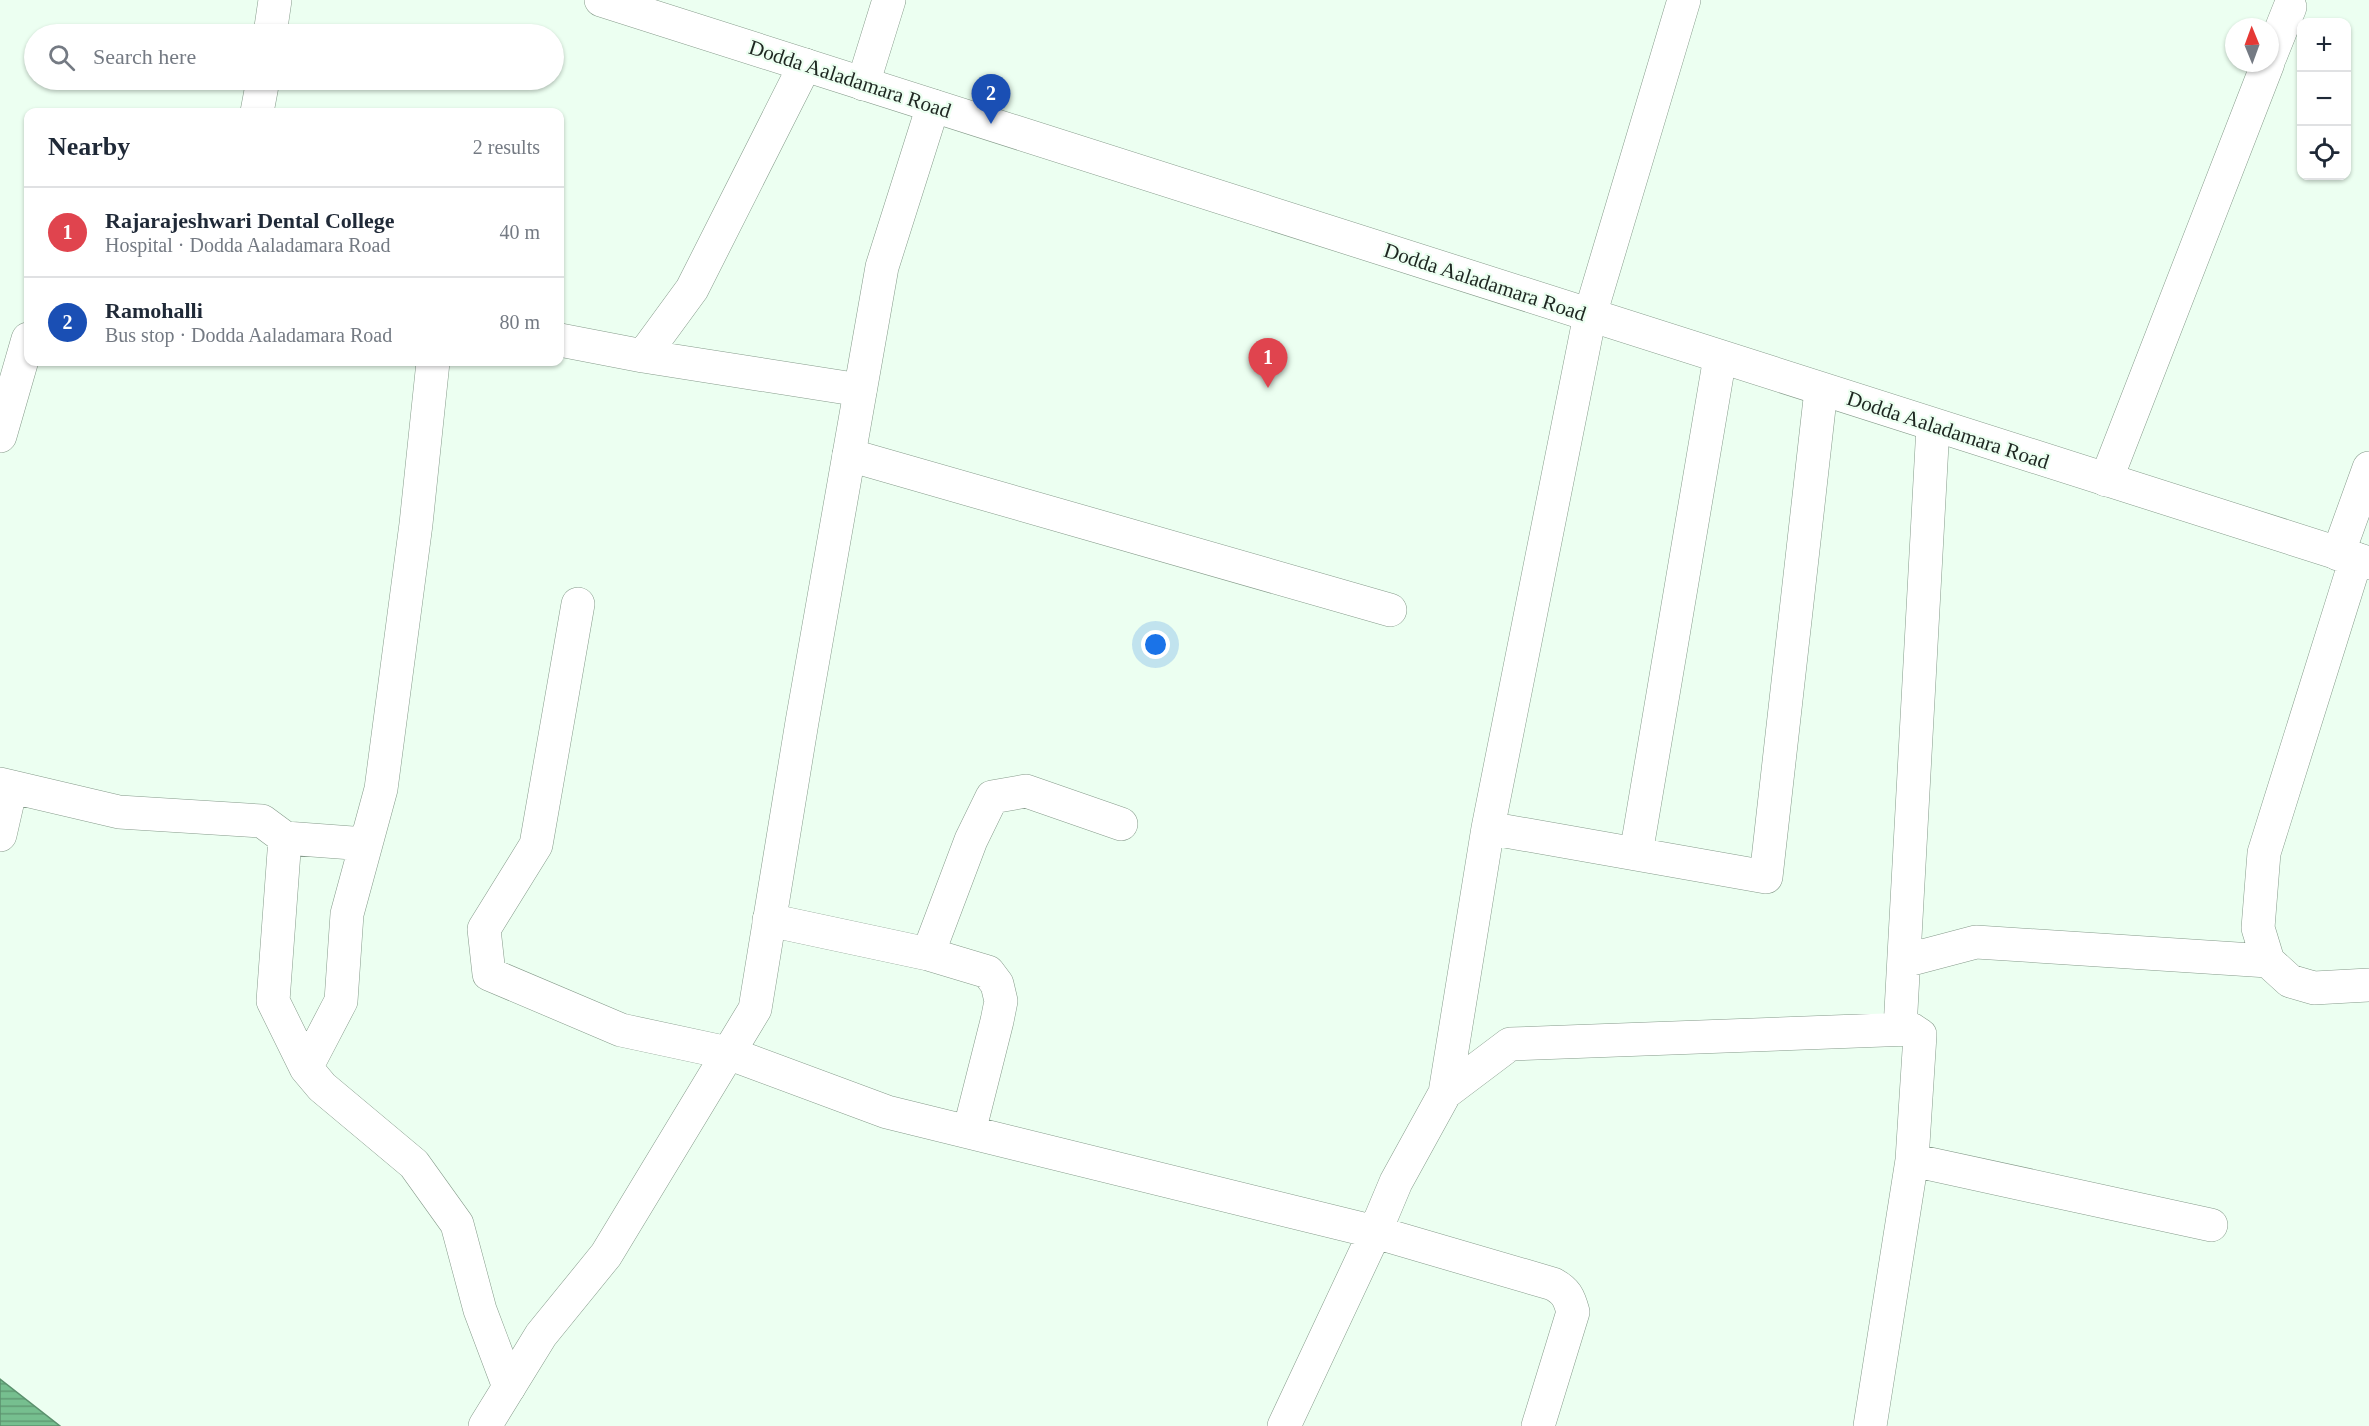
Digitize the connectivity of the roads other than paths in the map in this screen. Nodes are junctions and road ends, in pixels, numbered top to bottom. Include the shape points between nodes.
1 (275, 0) edge
2 (601, 0) edge
3 (889, 0) edge
4 (1684, 0) edge
5 (2290, 7) dead end
6 (271, 24) edge
7 (2279, 34) edge
8 (804, 65) junction
9 (2265, 72) edge
10 (863, 84) junction
11 (261, 90) edge
12 (933, 106) junction
13 (258, 108) edge
14 (1590, 315) junction
15 (564, 340) edge
16 (24, 353) edge
17 (644, 356) junction
18 (1720, 357) junction
19 (433, 366) edge
20 (860, 390) junction
21 (1821, 390) junction
22 (1933, 426) junction
23 (0, 436) edge
24 (849, 455) junction
25 (2369, 468) edge
26 (2106, 480) junction
27 (2354, 559) edge
28 (578, 604) dead end
29 (1390, 610) dead end
30 (6, 786) edge
31 (1121, 825) dead end
32 (1488, 828) junction
33 (0, 835) edge
34 (285, 838) junction
35 (366, 844) junction
36 (1636, 854) junction
37 (769, 920) junction
38 (928, 954) junction
39 (1904, 961) junction
40 (2268, 961) junction
41 (2369, 986) edge
42 (1900, 1029) junction
43 (728, 1053) junction
44 (306, 1068) junction
45 (1445, 1093) junction
46 (969, 1132) junction
47 (1912, 1160) junction
48 (2211, 1224) dead end
49 (1375, 1232) junction
50 (509, 1387) junction
51 (485, 1426) edge
52 (1284, 1426) edge
53 (1538, 1426) edge
54 (1870, 1426) edge

1 - 6 street
2 - 8 street, Dodda Aaladamara Road
3 - 10 street
4 - 14 street
5 - 7 street
8 - 10 street, Dodda Aaladamara Road
8 - 17 street via 692,289
9 - 26 street
10 - 12 street, Dodda Aaladamara Road
11 - 13 street
12 - 14 street, Dodda Aaladamara Road
12 - 20 street via 882,267
14 - 18 street, Dodda Aaladamara Road
14 - 32 street
15 - 17 street
16 - 23 street
17 - 20 street
18 - 21 street, Dodda Aaladamara Road
18 - 36 street
19 - 35 street via 398,674 381,789
20 - 24 street
21 - 22 street, Dodda Aaladamara Road
21 - 36 street via 1766,878
22 - 26 street, Dodda Aaladamara Road
22 - 39 street
24 - 29 street
24 - 37 street
25 - 27 street
26 - 27 street, Dodda Aaladamara Road
27 - 40 street via 2264,854 2258,928
28 - 43 street via 536,845 484,929 489,974 621,1030
30 - 33 street
30 - 34 street via 119,812 262,821
31 - 38 street via 1026,791 992,797 971,840
32 - 36 street
32 - 45 street
34 - 35 street
34 - 44 street via 273,1001
35 - 44 street via 347,914 341,1001
37 - 38 street
37 - 43 street via 755,1009
38 - 46 street via 988,972 998,984 1001,1001
39 - 40 street via 1976,942
39 - 42 street
40 - 41 street via 2290,981 2314,988
42 - 45 street via 1510,1044
42 - 47 street via 1911,1029 1920,1035
43 - 46 street via 887,1112
43 - 50 street via 606,1255 541,1335
44 - 50 street via 322,1087 414,1164 457,1224 480,1310
45 - 49 street via 1396,1182
46 - 49 street
47 - 48 street
47 - 54 street
49 - 52 street
49 - 53 street via 1564,1290 1573,1312
50 - 51 street

